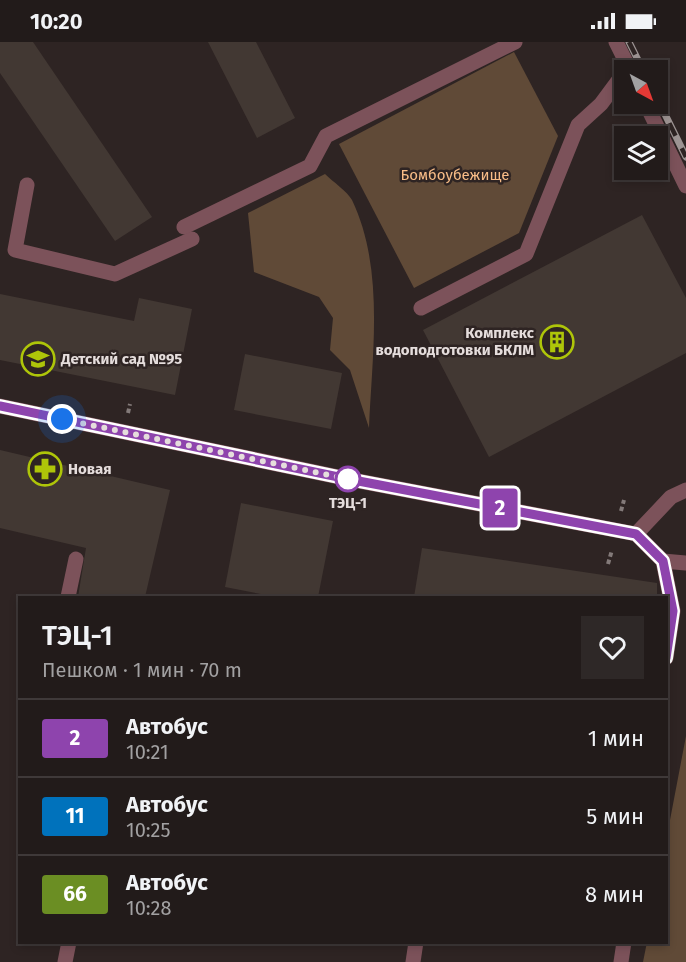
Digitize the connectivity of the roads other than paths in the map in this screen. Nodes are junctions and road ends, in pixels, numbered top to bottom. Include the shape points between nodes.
1 (514, 42) edge
2 (616, 42) edge
3 (623, 60) edge
4 (614, 87) edge
5 (651, 114) edge
6 (27, 185) dead end
7 (686, 186) edge
8 (421, 308) dead end
9 (0, 406) edge
10 (686, 490) edge
11 (636, 534) junction
12 (76, 559) dead end
13 (663, 561) junction
14 (686, 563) edge
15 (68, 596) edge
16 (668, 645) edge
17 (69, 944) edge
18 (416, 944) edge
19 (624, 944) edge
20 (65, 962) edge
21 (413, 962) edge
22 (621, 962) edge

1 - 6 street via 326,136 310,166 115,274 15,250
2 - 3 street
4 - 8 street via 578,125 526,254
5 - 7 street
9 - 11 street
10 - 11 street via 671,498
11 - 13 street
12 - 15 street
13 - 14 street
13 - 16 street via 673,611
17 - 20 street
18 - 21 street
19 - 22 street

